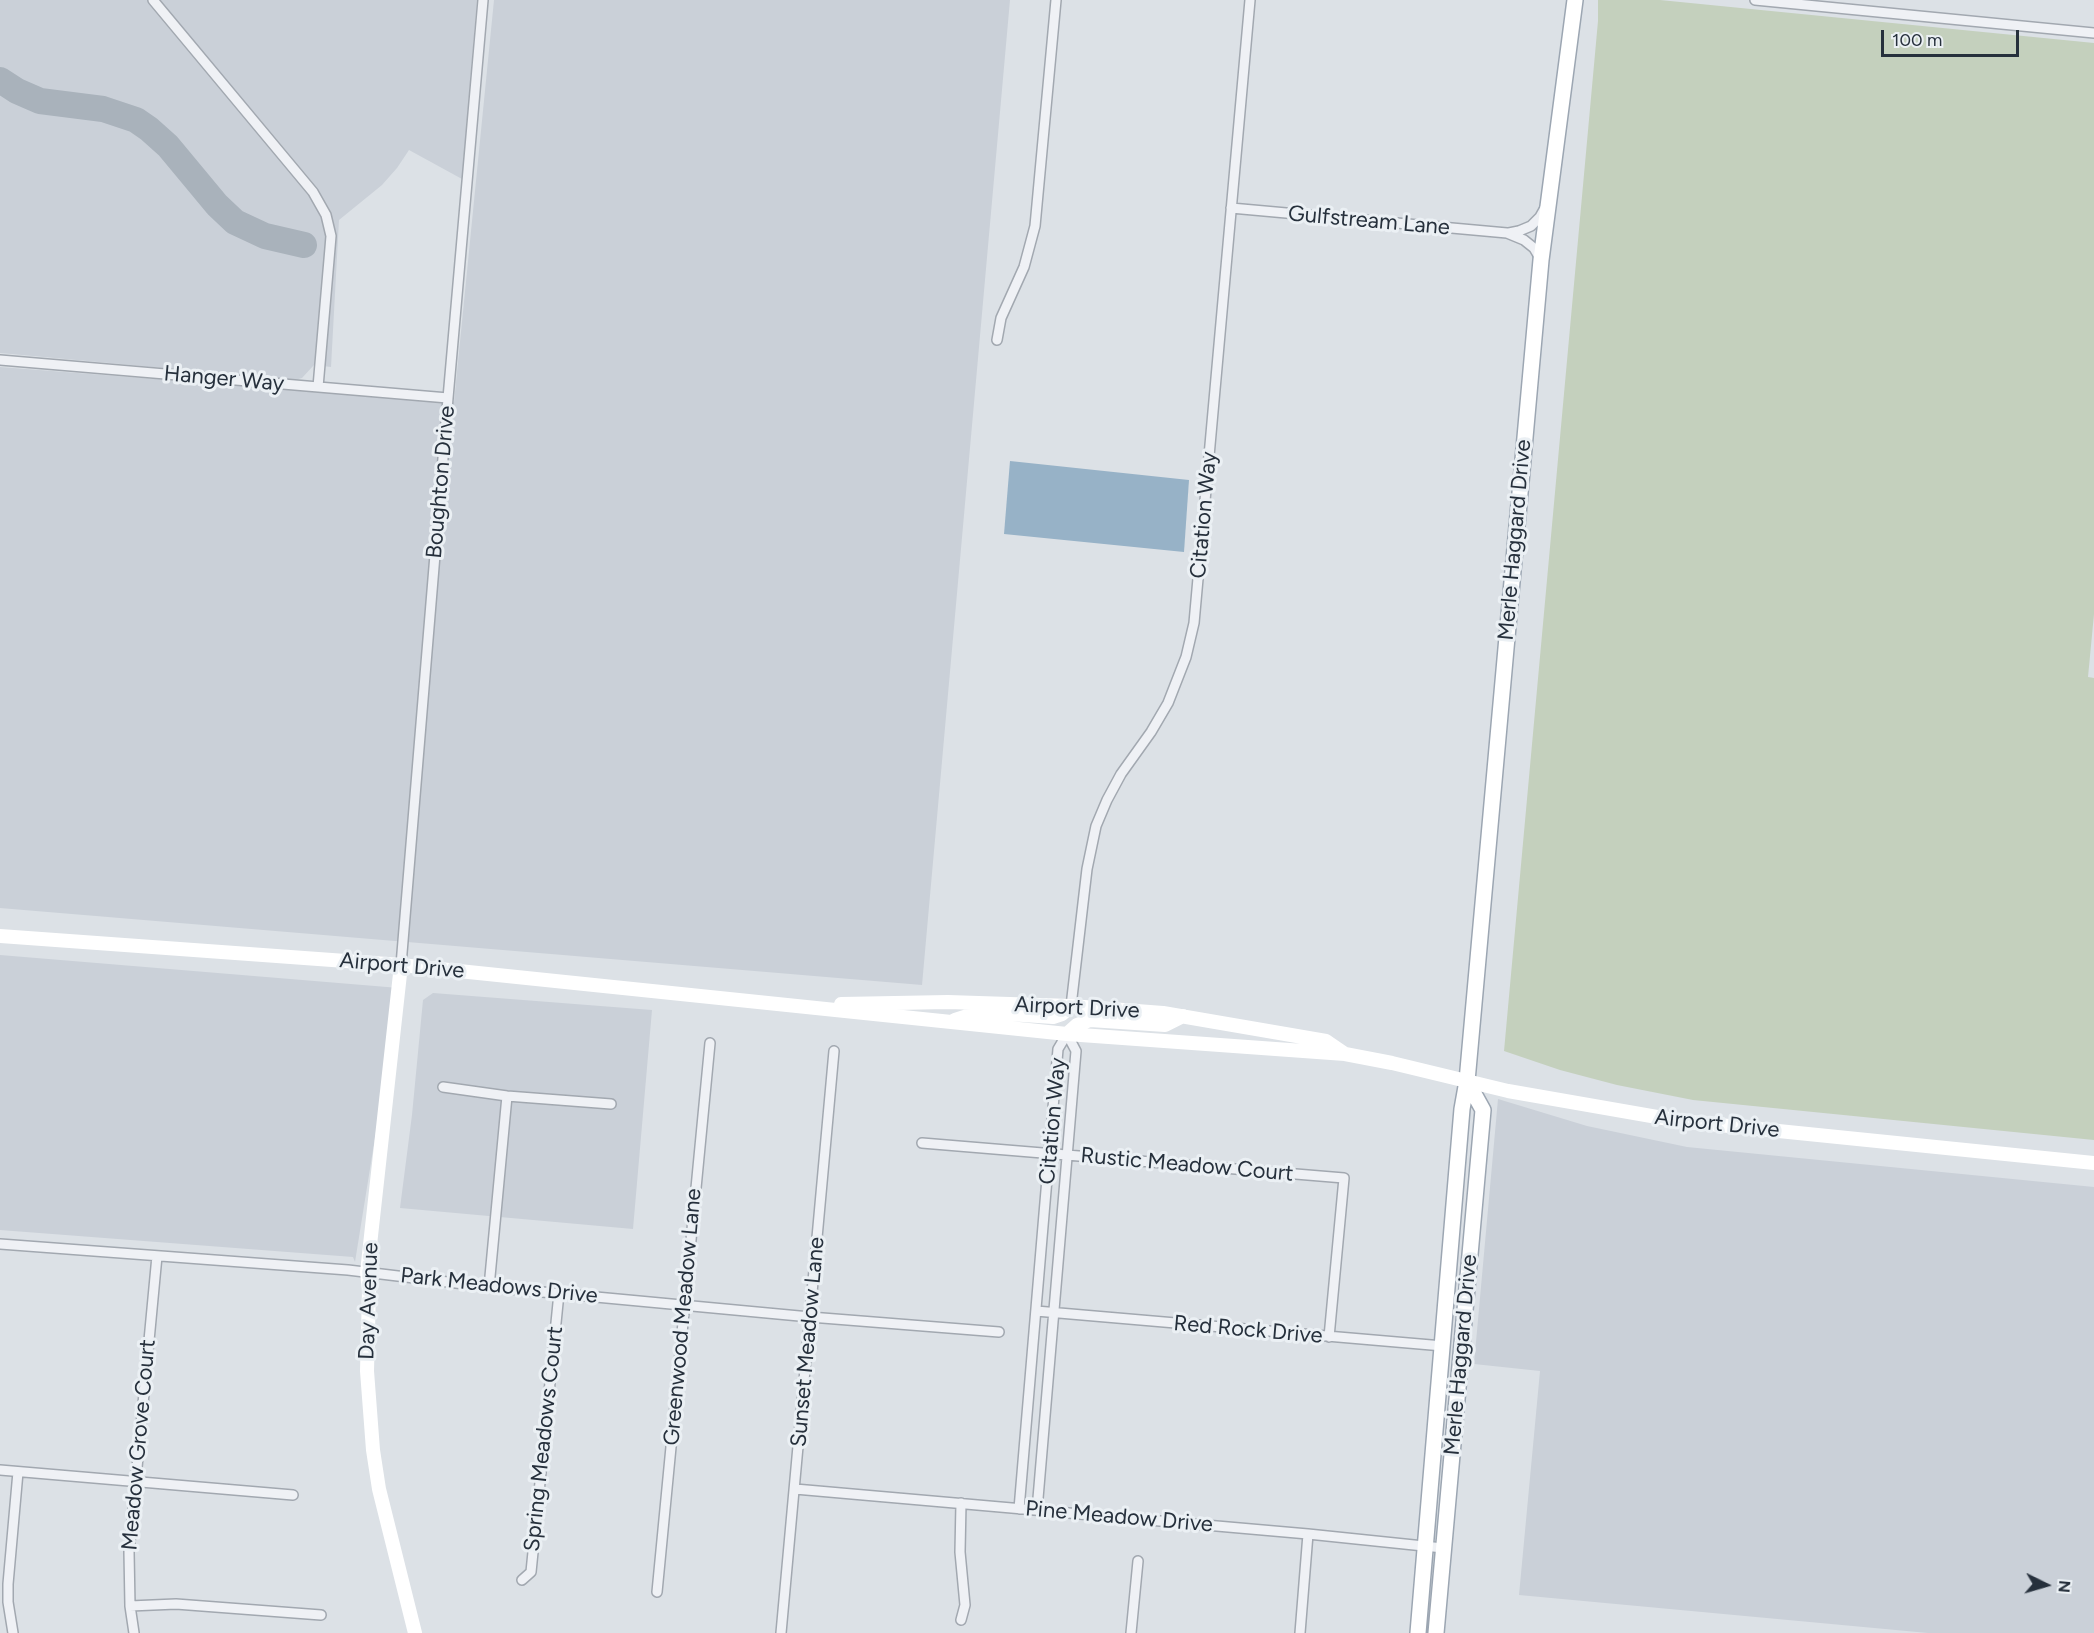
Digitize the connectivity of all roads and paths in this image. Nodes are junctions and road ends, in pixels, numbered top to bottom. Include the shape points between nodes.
1 (153, 0) edge
2 (483, 0) edge
3 (1056, 0) edge
4 (1250, 0) edge
5 (1575, 0) edge
6 (1755, 0) edge
7 (2094, 33) edge
8 (1548, 198) junction
9 (1231, 208) junction
10 (1507, 233) junction
11 (1541, 260) junction
12 (997, 340) dead end
13 (0, 360) edge
14 (318, 387) junction
15 (448, 398) junction
16 (0, 936) edge
17 (401, 965) junction
18 (1071, 1006) junction
19 (803, 1007) junction
20 (1183, 1016) junction
21 (950, 1022) junction
22 (1067, 1034) junction
23 (710, 1043) dead end
24 (834, 1052) dead end
25 (1344, 1054) junction
26 (1467, 1082) junction
27 (443, 1087) dead end
28 (507, 1096) junction
29 (611, 1104) dead end
30 (922, 1143) dead end
31 (1049, 1154) junction
32 (1067, 1156) junction
33 (2094, 1163) edge
34 (0, 1244) edge
35 (157, 1256) junction
36 (368, 1272) junction
37 (489, 1287) junction
38 (559, 1293) junction
39 (684, 1304) junction
40 (1036, 1311) junction
41 (1054, 1313) junction
42 (810, 1317) junction
43 (999, 1332) dead end
44 (1329, 1337) junction
45 (1443, 1346) junction
46 (0, 1470) edge
47 (18, 1472) junction
48 (136, 1482) junction
49 (795, 1489) junction
50 (293, 1495) dead end
51 (962, 1503) junction
52 (1019, 1509) junction
53 (1037, 1510) junction
54 (1308, 1534) junction
55 (1426, 1546) junction
56 (1443, 1548) junction
57 (1138, 1561) dead end
58 (522, 1580) dead end
59 (657, 1592) dead end
60 (130, 1606) junction
61 (321, 1616) dead end
62 (961, 1620) dead end
63 (13, 1633) edge
64 (134, 1633) edge
65 (415, 1633) edge
66 (781, 1633) edge
67 (1131, 1633) edge
68 (1300, 1633) edge
69 (1418, 1633) edge
70 (1436, 1633) edge

1 - 14 street via 313,192 326,215 331,236
2 - 15 street, Boughton Drive
3 - 12 street via 1035,226 1024,267 1001,318
4 - 9 street, Citation Way
5 - 8 main road, Merle Haggard Drive
6 - 7 street
8 - 10 street, Gulfstream Lane via 1536,222
8 - 11 main road, Merle Haggard Drive
9 - 10 street, Gulfstream Lane
9 - 18 street, Citation Way via 1191,640 1168,703 1117,781 1096,826
10 - 11 street, Gulfstream Lane via 1529,244
11 - 26 main road, Merle Haggard Drive
13 - 14 street, Hanger Way
14 - 15 street, Hanger Way
15 - 17 street, Boughton Drive
16 - 17 main road, Airport Drive
17 - 19 main road, Airport Drive
17 - 36 main road, Day Avenue
18 - 19 main road, Airport Drive via 868,1002
18 - 20 main road, Airport Drive
18 - 21 main road via 1053,1017 980,1012
19 - 21 main road, Airport Drive
20 - 22 main road via 1165,1025 1090,1020
20 - 25 main road, Airport Drive via 1326,1041
21 - 22 main road, Airport Drive
22 - 25 main road, Airport Drive
22 - 31 street, Citation Way via 1058,1050
22 - 32 street, Citation Way via 1076,1051
23 - 39 street, Greenwood Meadow Lane
24 - 42 street, Sunset Meadow Lane
25 - 26 main road, Airport Drive
26 - 33 main road, Airport Drive via 1680,1121
26 - 45 main road, Merle Haggard Drive
26 - 56 main road, Merle Haggard Drive via 1483,1110
27 - 28 street
28 - 29 street
28 - 37 street
30 - 31 street, Rustic Meadow Court
31 - 32 street, Rustic Meadow Court
31 - 40 street, Citation Way
32 - 41 street, Citation Way
32 - 44 street, Rustic Meadow Court via 1344,1178
34 - 35 street, Park Meadows Drive
35 - 36 street, Park Meadows Drive
35 - 48 street, Meadow Grove Court
36 - 37 street, Park Meadows Drive
36 - 65 main road, Day Avenue via 367,1371 373,1450 387,1528
37 - 38 street, Park Meadows Drive
38 - 39 street, Park Meadows Drive
38 - 58 street, Spring Meadows Court via 531,1572
39 - 42 street, Park Meadows Drive
39 - 59 street, Greenwood Meadow Lane
40 - 41 street, Red Rock Drive
40 - 52 street, Citation Way
41 - 44 street, Red Rock Drive
41 - 53 street, Citation Way
42 - 43 street, Park Meadows Drive
42 - 49 street, Sunset Meadow Lane
44 - 45 street, Red Rock Drive
45 - 55 main road, Merle Haggard Drive
46 - 47 street
47 - 48 street
47 - 63 street via 8,1584
48 - 50 street
48 - 60 street, Meadow Grove Court via 129,1552
49 - 51 street, Pine Meadow Drive
49 - 66 street, Sunset Meadow Lane
51 - 52 street, Pine Meadow Drive
51 - 62 street via 960,1552 965,1605
52 - 53 street, Pine Meadow Drive
53 - 54 street, Pine Meadow Drive
54 - 55 street, Pine Meadow Drive
54 - 68 street
55 - 56 street, Pine Meadow Drive
55 - 69 main road, Merle Haggard Drive
56 - 70 main road, Merle Haggard Drive
57 - 67 street
60 - 61 street via 176,1604
60 - 64 street, Meadow Grove Court

